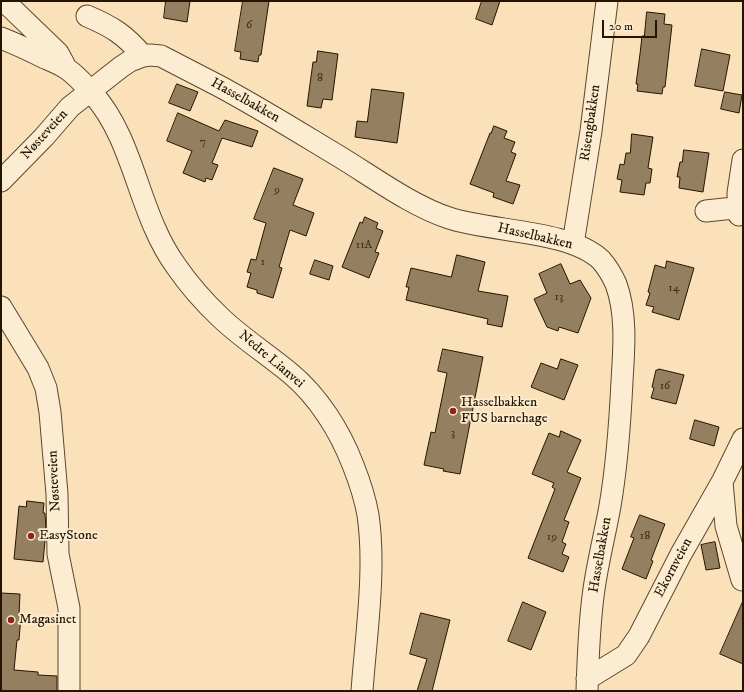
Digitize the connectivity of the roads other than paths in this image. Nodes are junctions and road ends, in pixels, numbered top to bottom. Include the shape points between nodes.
1 (4, 1) edge
2 (607, 1) edge
3 (87, 16) dead end
4 (1, 38) edge
5 (143, 56) junction
6 (66, 68) junction
7 (91, 91) junction
8 (743, 160) edge
9 (1, 181) edge
10 (740, 210) edge
11 (706, 211) dead end
12 (573, 244) junction
13 (1, 307) edge
14 (743, 439) edge
15 (722, 482) junction
16 (742, 580) edge
17 (587, 685) edge
18 (69, 691) edge
19 (362, 691) edge

1 - 6 street, Nedre Lianvei via 58,53
2 - 12 street, Risengbakken via 591,131
3 - 5 street via 121,34
4 - 6 street, Nedre Lianvei
5 - 7 street, Hasselbakken via 126,64
5 - 12 street, Hasselbakken via 161,56 219,86 400,194 443,216
6 - 7 street, Nedre Lianvei
7 - 9 street, Nøsteveien via 70,107
7 - 19 street, Nedre Lianvei via 103,105 123,143 141,196 175,266 221,318 291,374 308,391 336,429 353,464 366,504 371,550
8 - 10 street via 738,193
10 - 11 street
12 - 17 street, Hasselbakken via 600,260 612,277 622,305 624,328 618,445 610,506 594,588
13 - 18 street, Nøsteveien via 38,368 46,388 56,494 58,554 69,614
14 - 15 street, Ekornveien
15 - 16 street via 726,526
15 - 17 street, Ekornveien via 639,636 626,655

